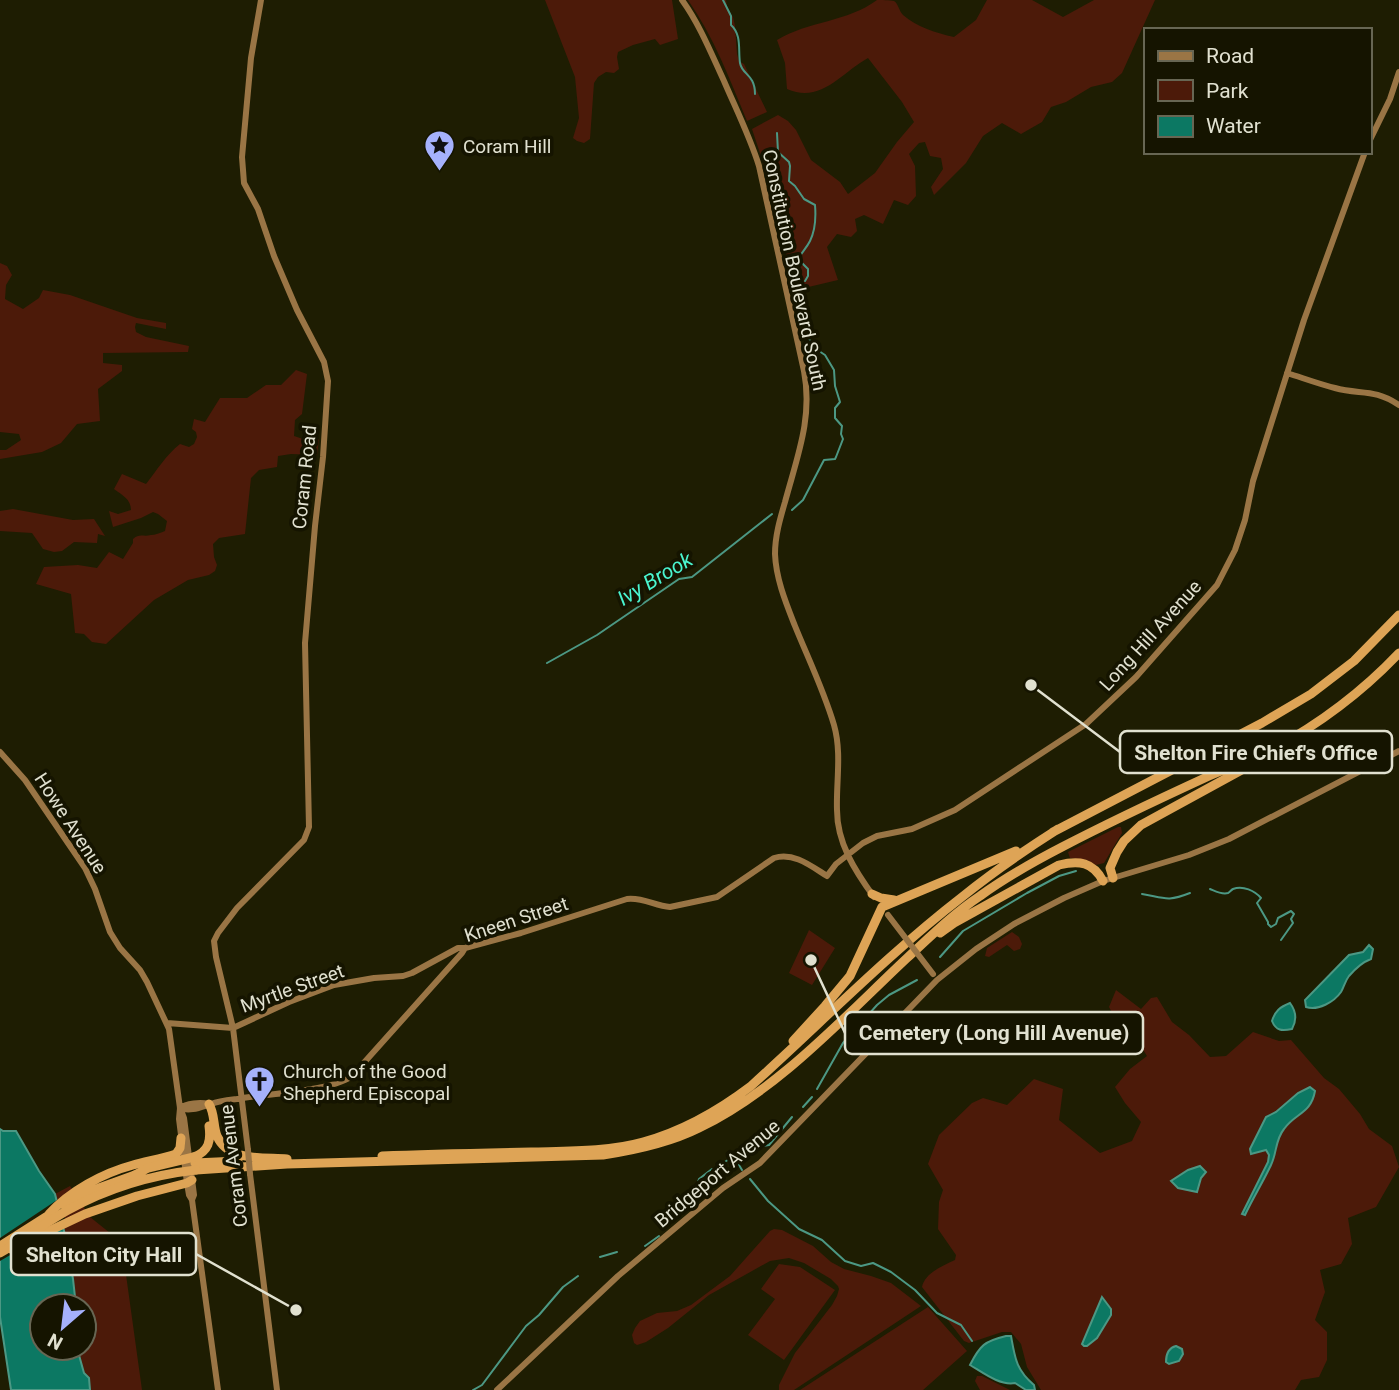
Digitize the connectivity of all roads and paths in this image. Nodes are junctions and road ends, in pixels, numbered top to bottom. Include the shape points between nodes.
1 (261, 0) edge
2 (682, 0) edge
3 (1399, 72) edge
4 (1371, 138) edge
5 (1364, 154) edge
6 (1287, 373) junction
7 (1399, 405) edge
8 (1399, 615) edge
9 (1399, 653) edge
10 (1270, 751) junction
11 (1399, 751) edge
12 (0, 752) edge
13 (1058, 829) junction
14 (847, 855) junction
15 (827, 876) joint
16 (1108, 880) junction
17 (872, 894) junction
18 (900, 900) junction
19 (885, 911) junction
20 (214, 941) joint
21 (465, 948) junction
22 (910, 955) junction
23 (935, 977) junction
24 (167, 1023) junction
25 (233, 1028) junction
26 (751, 1086) junction
27 (240, 1098) junction
28 (209, 1104) junction
29 (180, 1108) junction
30 (679, 1133) junction
31 (181, 1138) junction
32 (663, 1139) junction
33 (287, 1158) junction
34 (195, 1163) junction
35 (189, 1181) junction
36 (49, 1214) junction
37 (0, 1246) edge
38 (0, 1254) edge
39 (218, 1390) edge
40 (277, 1390) edge
41 (497, 1390) edge

1 - 20 street, Coram Road via 251,58 244,183 324,362 328,381 305,642 309,827 304,840 237,908
2 - 14 street, Constitution Boulevard South via 705,38 759,166 808,389 804,433 775,554 781,587 836,735 838,822
3 - 4 street
5 - 6 street, Long Hill Avenue
6 - 7 street via 1382,396
6 - 14 street, Long Hill Avenue via 1235,550 1217,585 1155,656 1086,724 955,810 912,829 877,836
8 - 13 highway via 1354,661 1311,694
9 - 10 highway via 1334,710
10 - 16 highway via 1141,825 1117,852
10 - 22 highway via 1125,814 1014,873 946,921
11 - 16 street, Bridgeport Avenue via 1228,839
12 - 24 street, Howe Avenue via 25,780 85,868 110,932 140,970
13 - 18 highway
13 - 26 highway via 992,873 920,931
14 - 15 street, Long Hill Avenue
14 - 17 street, Constitution Boulevard South
15 - 21 street, Kneen Street via 799,859 782,855 718,897 670,907 627,899
16 - 22 highway via 1084,863 1059,865 954,923
16 - 23 street, Bridgeport Avenue via 1014,924
17 - 18 highway
17 - 19 street, Constitution Boulevard South
18 - 19 highway
19 - 23 street, Constitution Boulevard South, bridge
19 - 26 highway via 850,976
20 - 25 street, Coram Avenue
21 - 25 street, Myrtle Street via 403,976 334,985
21 - 27 street, Kneen Street via 348,1080
22 - 30 highway via 754,1095 725,1115
23 - 41 street, Bridgeport Avenue via 760,1163 618,1276
24 - 25 street, Myrtle Street
24 - 29 street, Howe Avenue
25 - 27 street, Coram Avenue
26 - 30 highway
27 - 28 street, Kneen Street
27 - 40 street, Coram Avenue, bridge
28 - 29 street, Kneen Street
28 - 33 highway via 216,1135 229,1152
28 - 34 highway via 209,1143
29 - 31 street, Howe Avenue
29 - 35 street, Howe Avenue
30 - 32 highway
31 - 35 street, Howe Avenue
31 - 36 highway via 179,1152 173,1156 106,1175 63,1199
32 - 33 highway via 580,1150
32 - 34 highway via 632,1151 603,1155
33 - 34 highway
34 - 36 highway, bridge via 148,1168
34 - 38 highway, bridge via 96,1196
35 - 38 highway, bridge via 85,1214
35 - 39 street, Howe Avenue
36 - 37 highway

